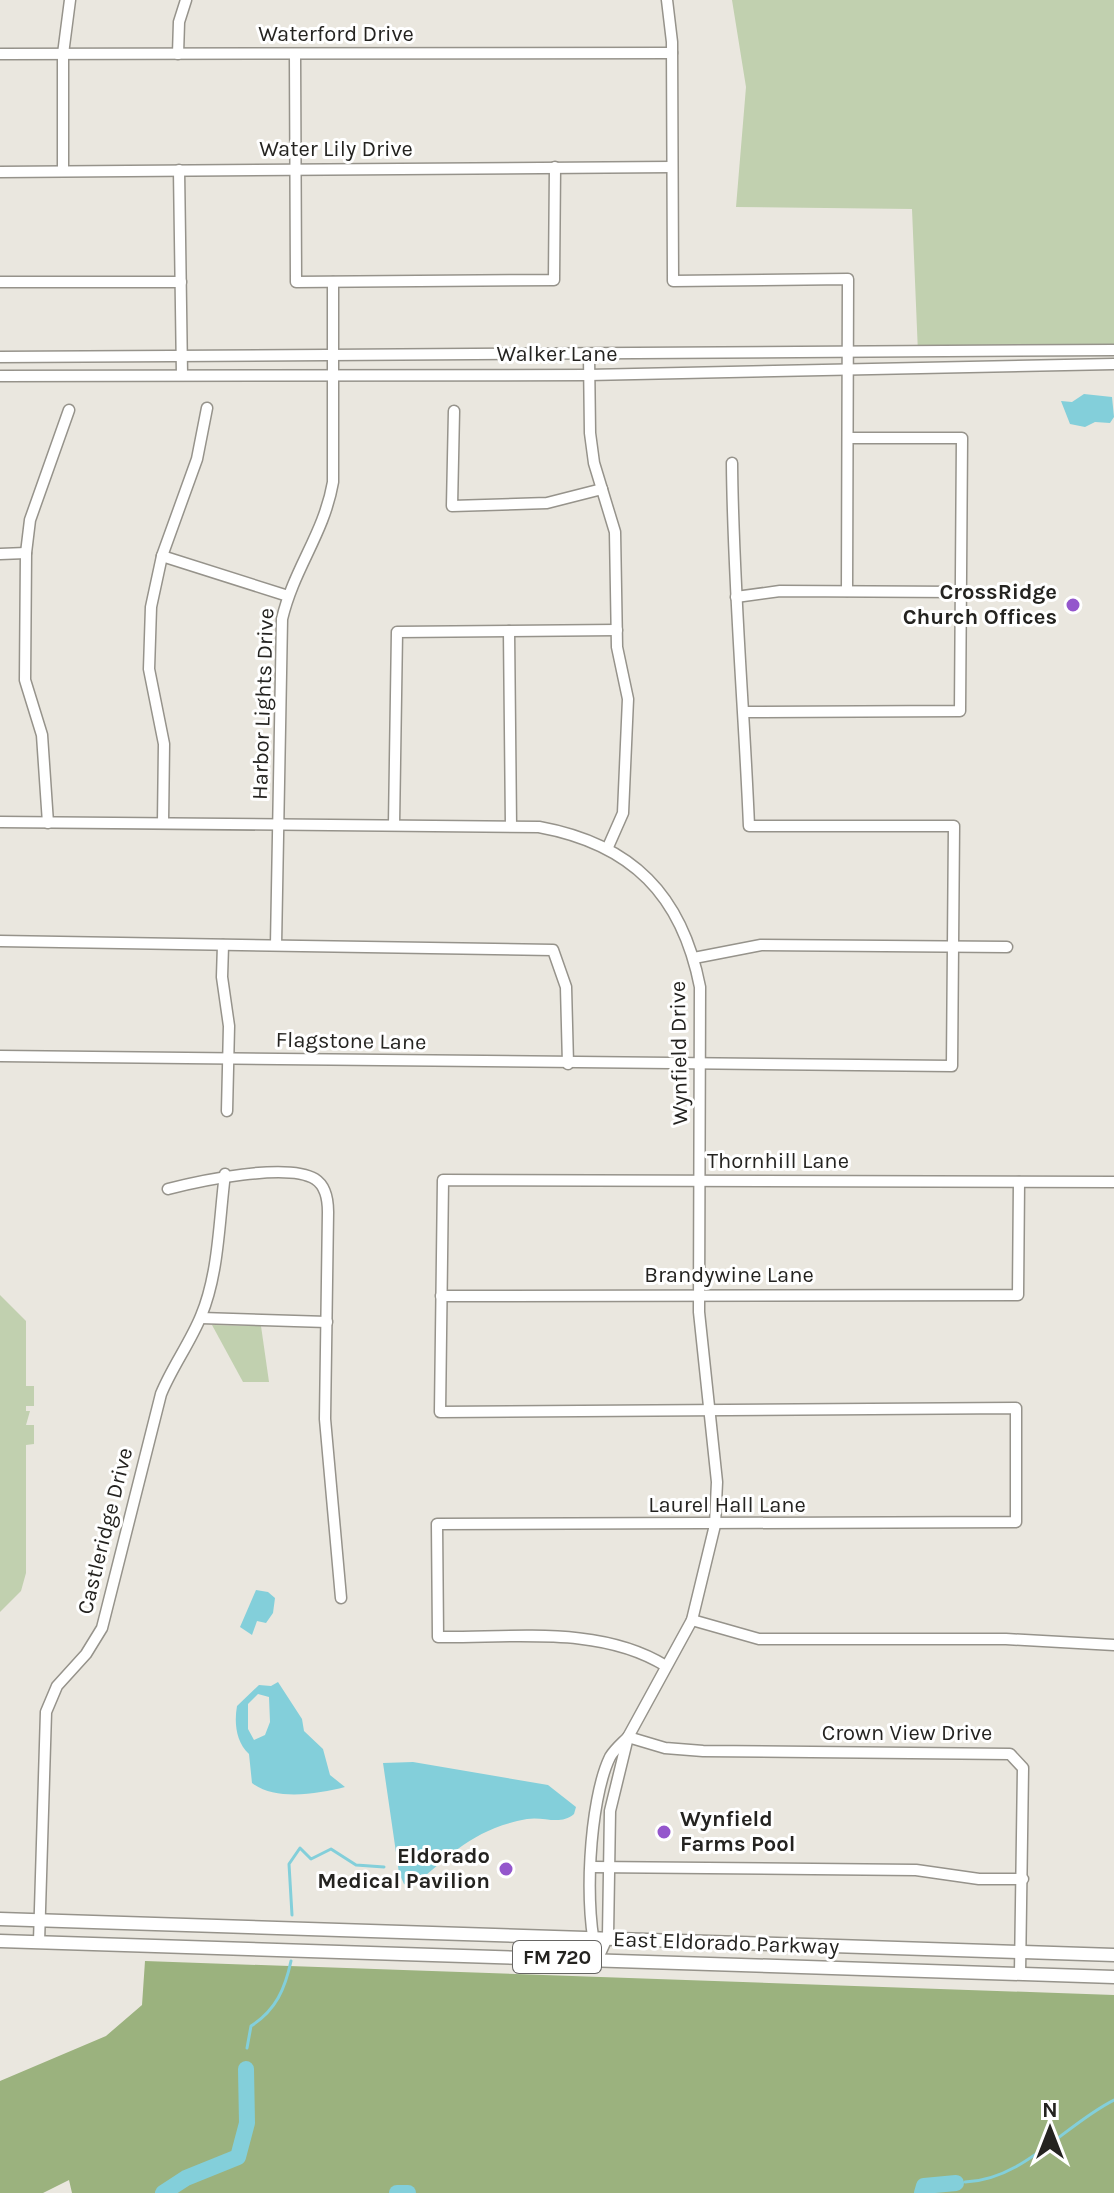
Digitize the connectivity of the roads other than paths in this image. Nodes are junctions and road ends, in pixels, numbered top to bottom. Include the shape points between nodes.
1 (70, 0) edge
2 (186, 0) edge
3 (667, 0) edge
4 (672, 53) junction
5 (0, 54) edge
6 (63, 54) junction
7 (178, 54) junction
8 (295, 55) junction
9 (555, 167) junction
10 (672, 167) junction
11 (296, 169) junction
12 (179, 170) junction
13 (63, 171) junction
14 (0, 172) edge
15 (0, 282) edge
16 (181, 282) junction
17 (333, 282) junction
18 (1114, 350) edge
19 (1033, 353) junction
20 (182, 356) junction
21 (3, 359) edge
22 (589, 359) junction
23 (849, 361) junction
24 (1114, 364) edge
25 (334, 365) junction
26 (1033, 367) junction
27 (182, 372) junction
28 (588, 375) junction
29 (0, 376) edge
30 (207, 408) dead end
31 (69, 410) dead end
32 (454, 411) dead end
33 (848, 438) junction
34 (732, 463) dead end
35 (602, 489) junction
36 (26, 553) junction
37 (0, 554) edge
38 (162, 556) junction
39 (847, 591) junction
40 (960, 592) junction
41 (288, 596) junction
42 (736, 597) junction
43 (617, 630) junction
44 (509, 631) junction
45 (744, 712) junction
46 (0, 822) edge
47 (48, 823) junction
48 (163, 823) junction
49 (278, 824) junction
50 (394, 825) junction
51 (511, 826) junction
52 (608, 847) junction
53 (0, 941) edge
54 (223, 945) junction
55 (276, 945) junction
56 (953, 946) junction
57 (1007, 947) dead end
58 (694, 958) junction
59 (0, 1056) edge
60 (229, 1059) junction
61 (568, 1064) junction
62 (701, 1065) junction
63 (227, 1111) dead end
64 (225, 1174) junction
65 (700, 1181) junction
66 (1019, 1182) junction
67 (1114, 1182) edge
68 (168, 1189) dead end
69 (700, 1295) junction
70 (441, 1296) junction
71 (201, 1318) junction
72 (327, 1322) junction
73 (708, 1408) junction
74 (715, 1525) junction
75 (341, 1598) dead end
76 (692, 1620) junction
77 (1114, 1645) edge
78 (666, 1666) junction
79 (628, 1737) junction
80 (592, 1867) junction
81 (608, 1868) junction
82 (1023, 1879) junction
83 (0, 1919) edge
84 (40, 1920) junction
85 (591, 1936) junction
86 (608, 1936) junction
87 (0, 1941) edge
88 (39, 1942) junction
89 (1020, 1951) junction
90 (1114, 1955) edge
91 (598, 1958) junction
92 (1020, 1973) junction
93 (1114, 1977) edge

1 - 6 street
2 - 7 street
3 - 4 street
4 - 8 street, Waterford Drive
4 - 10 street
5 - 6 street, Waterford Drive
6 - 7 street, Waterford Drive
6 - 13 street
7 - 8 street, Waterford Drive
8 - 11 street
9 - 10 street, Water Lily Drive
9 - 11 street, Water Lily Drive
9 - 17 street via 554,280
10 - 23 street via 673,281 848,279
11 - 12 street, Water Lily Drive
11 - 17 street via 296,282
12 - 13 street, Water Lily Drive
12 - 16 street
13 - 14 street, Water Lily Drive
15 - 16 street
16 - 20 street
17 - 25 street, Harbor Lights Drive
18 - 19 street
19 - 23 street via 918,353
19 - 26 street
20 - 21 street, Walker Lane
20 - 25 street, Walker Lane
20 - 27 street
22 - 23 street, Walker Lane via 669,355
22 - 25 street, Walker Lane via 415,355
22 - 28 street
23 - 26 street, Walker Lane
23 - 28 street, Walker Lane via 768,371
23 - 33 street
24 - 26 street, Walker Lane
25 - 27 street, Walker Lane via 251,375
25 - 28 street, Walker Lane
25 - 41 street, Harbor Lights Drive via 334,455 327,514
27 - 29 street, Walker Lane
28 - 35 street via 590,433
30 - 38 street via 197,459
31 - 36 street via 30,520
32 - 35 street via 452,506 547,503
33 - 39 street
33 - 40 street via 962,438
34 - 42 street
35 - 43 street via 615,532
36 - 37 street
36 - 47 street via 25,680 42,735
38 - 41 street
38 - 48 street via 148,647 164,744
39 - 40 street
39 - 42 street
40 - 45 street via 960,711
41 - 49 street, Harbor Lights Drive via 282,619
42 - 45 street
43 - 44 street
43 - 52 street via 628,699 626,778 623,813
44 - 50 street via 397,632
44 - 51 street
45 - 56 street via 749,826 954,826
46 - 47 street, Wynfield Drive
47 - 48 street, Wynfield Drive
48 - 49 street, Wynfield Drive
49 - 50 street, Wynfield Drive
49 - 55 street, Harbor Lights Drive
50 - 51 street, Wynfield Drive
51 - 52 street, Wynfield Drive via 571,833
52 - 58 street, Wynfield Drive via 657,890 680,922
53 - 54 street
54 - 55 street
54 - 60 street
55 - 61 street via 553,950 566,987
56 - 57 street
56 - 58 street via 761,945
56 - 62 street, Flagstone Lane via 952,1066
58 - 62 street, Wynfield Drive via 700,987
59 - 60 street, Flagstone Lane
60 - 61 street, Flagstone Lane
60 - 63 street
61 - 62 street, Flagstone Lane
62 - 65 street, Wynfield Drive
64 - 68 street
64 - 71 street, Castleridge Drive via 212,1277
64 - 72 street via 304,1176 323,1187 328,1212
65 - 66 street, Thornhill Lane
65 - 69 street, Wynfield Drive
65 - 70 street, Thornhill Lane via 443,1180
66 - 67 street, Thornhill Lane
66 - 69 street, Brandywine Lane via 1018,1295
69 - 70 street, Brandywine Lane
69 - 73 street, Wynfield Drive
70 - 73 street via 440,1412
71 - 72 street
71 - 84 street, Castleridge Drive via 161,1394 102,1628 57,1686 46,1712
72 - 75 street via 327,1465
73 - 74 street, Wynfield Drive via 717,1482
73 - 74 street, Laurel Hall Lane via 1016,1408 1016,1522
74 - 76 street, Wynfield Drive
74 - 78 street, Laurel Hall Lane via 437,1524 438,1637 600,1641 646,1654
76 - 77 street via 759,1639 1006,1639
76 - 78 street, Wynfield Drive
78 - 79 street, Wynfield Drive
79 - 80 street, Wynfield Drive via 606,1767 596,1806
79 - 81 street, Wynfield Drive via 610,1811
79 - 82 street, Crown View Drive via 665,1748 703,1751 1010,1754 1023,1768
80 - 81 street
80 - 85 street, Wynfield Drive
81 - 82 street via 916,1870
81 - 86 street, Wynfield Drive
82 - 89 street, Crown View Drive
83 - 84 main road, East Eldorado Parkway / FM 720
84 - 85 main road, East Eldorado Parkway / FM 720
84 - 88 street, Castleridge Drive
85 - 86 main road, East Eldorado Parkway / FM 720
85 - 91 street, Wynfield Drive
86 - 89 main road, East Eldorado Parkway / FM 720
86 - 91 street, Wynfield Drive
87 - 88 main road, East Eldorado Parkway / FM 720
88 - 91 main road, East Eldorado Parkway / FM 720
89 - 90 main road, East Eldorado Parkway / FM 720
89 - 92 street, Crown View Drive
91 - 92 main road, East Eldorado Parkway / FM 720
92 - 93 main road, East Eldorado Parkway / FM 720

